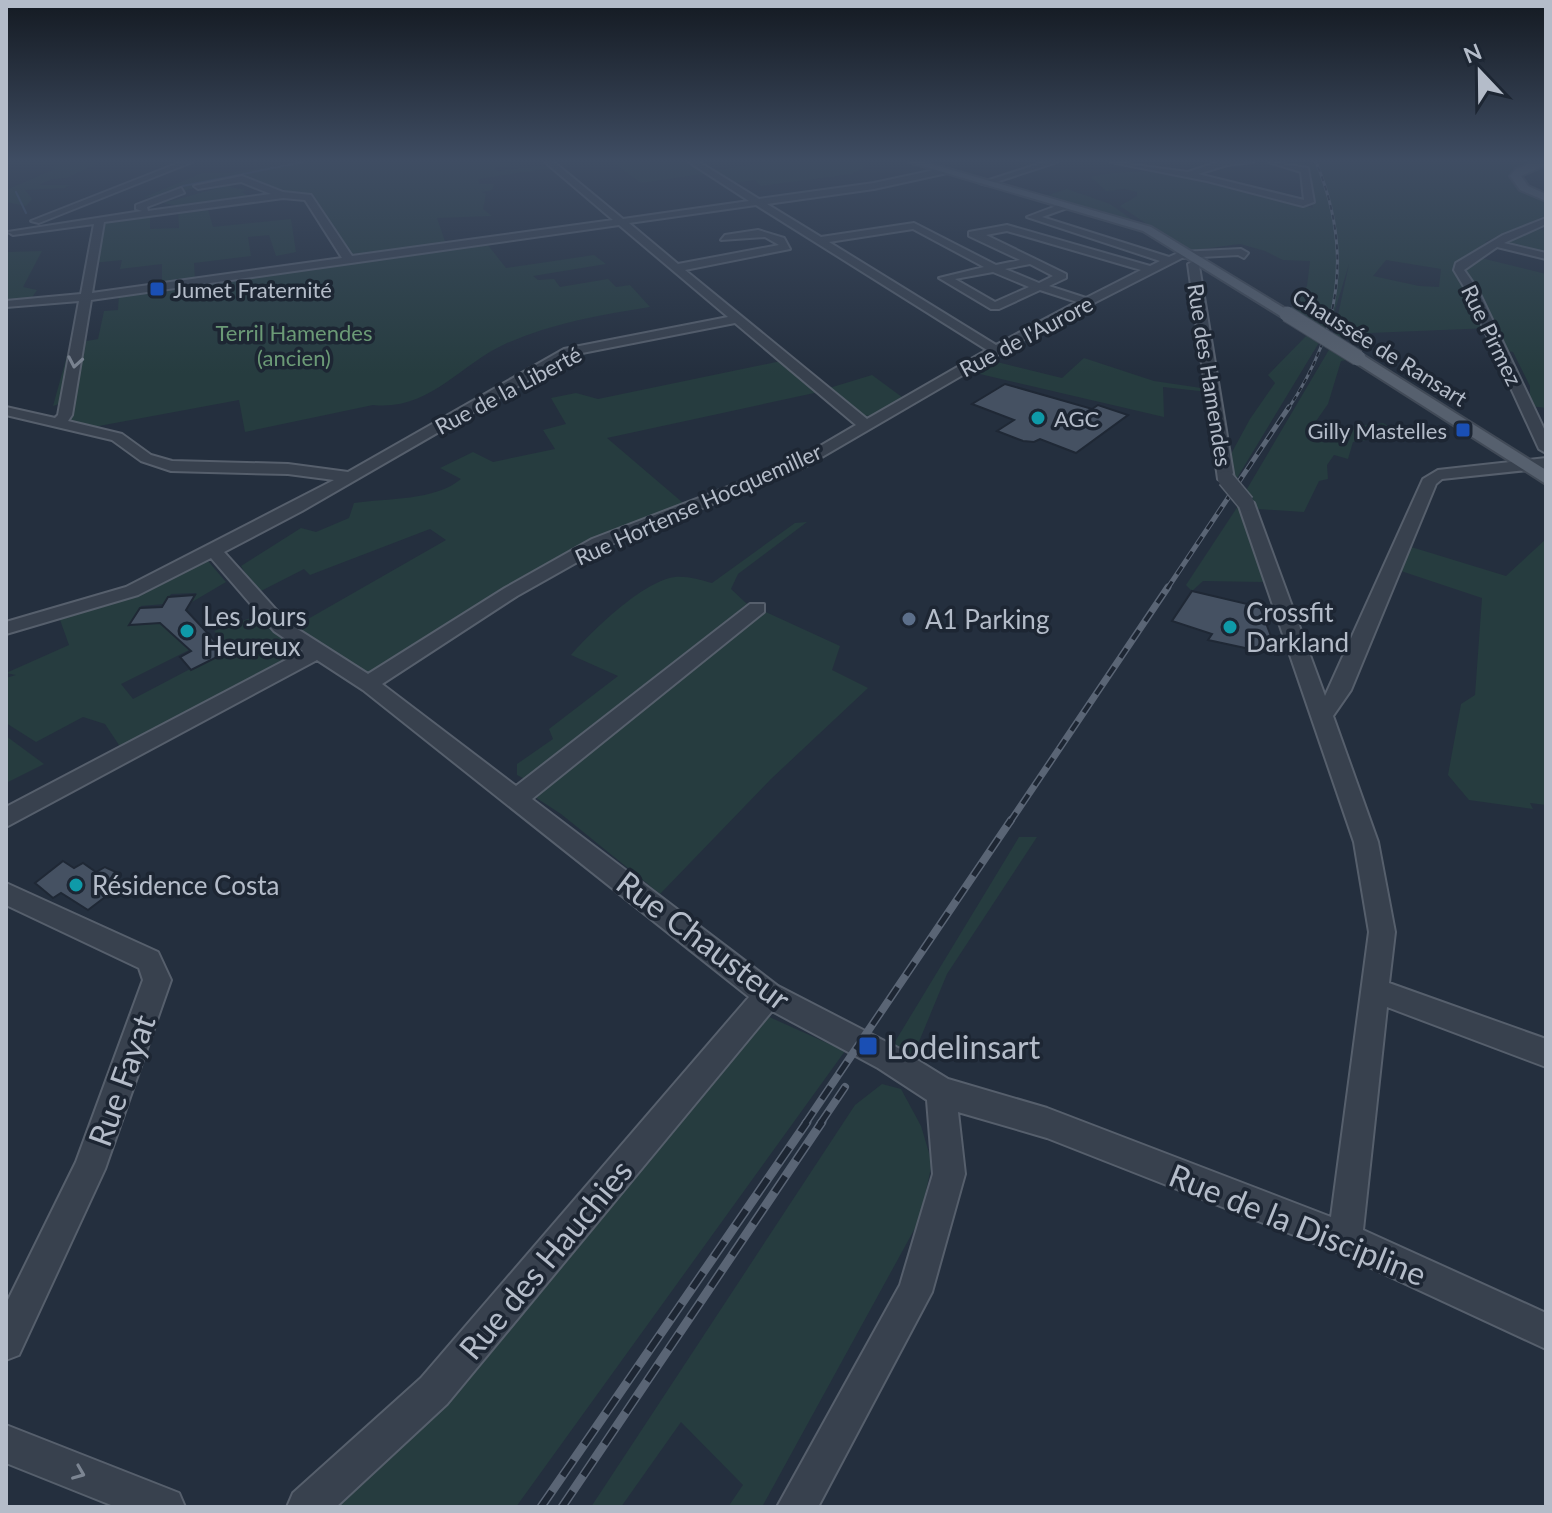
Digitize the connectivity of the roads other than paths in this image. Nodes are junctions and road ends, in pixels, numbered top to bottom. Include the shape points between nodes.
1 (97, 233) edge
2 (331, 233) edge
3 (544, 233) edge
4 (633, 233) edge
5 (804, 233) edge
6 (846, 233) edge
7 (924, 233) edge
8 (983, 233) edge
9 (1022, 233) edge
10 (1082, 233) edge
11 (1153, 233) edge
12 (1517, 233) edge
13 (976, 234) junction
14 (811, 237) junction
15 (779, 239) junction
16 (940, 240) junction
17 (1050, 241) junction
18 (1496, 244) junction
19 (1141, 251) junction
20 (749, 255) junction
21 (1018, 255) junction
22 (1097, 255) junction
23 (1244, 255) dead end
24 (1546, 256) edge
25 (1196, 258) junction
26 (349, 260) junction
27 (1170, 260) junction
28 (1030, 261) junction
29 (1084, 261) dead end
30 (1119, 261) junction
31 (1071, 267) dead end
32 (676, 268) junction
33 (993, 268) junction
34 (1152, 270) junction
35 (1059, 273) junction
36 (1038, 287) junction
37 (84, 298) junction
38 (1087, 302) junction
39 (6, 307) edge
40 (737, 319) junction
41 (995, 350) junction
42 (6, 411) edge
43 (59, 423) junction
44 (866, 426) junction
45 (1546, 449) edge
46 (1536, 463) edge
47 (350, 477) junction
48 (1546, 478) edge
49 (214, 551) junction
50 (757, 608) dead end
51 (6, 628) edge
52 (318, 651) junction
53 (368, 683) junction
54 (1322, 715) junction
55 (517, 798) junction
56 (6, 818) edge
57 (6, 893) edge
58 (1377, 991) junction
59 (768, 995) junction
60 (1546, 1053) edge
61 (941, 1092) junction
62 (1047, 1123) joint
63 (1345, 1239) junction
64 (1546, 1331) edge
65 (6, 1342) edge
66 (6, 1444) edge
67 (165, 1507) edge
68 (307, 1507) edge
69 (797, 1507) edge

1 - 37 street
2 - 26 street
3 - 26 street
4 - 32 street
5 - 14 street
6 - 14 street
7 - 16 street
8 - 13 street
9 - 17 street
10 - 19 street
11 - 25 main road, Chaussée de Ransart
12 - 18 street, Rue Pirmez
13 - 16 street
13 - 21 street
14 - 15 street
14 - 41 street
15 - 20 street via 786,247
15 - 20 street via 763,233 723,237
16 - 33 street
17 - 21 street
17 - 22 street
18 - 24 street
18 - 45 street, Rue Pirmez via 1459,270
19 - 27 street
19 - 30 street
20 - 32 street
21 - 28 street
22 - 29 street
22 - 30 street
23 - 25 street, Rue de l'Aurore
25 - 27 street, Rue de l'Aurore
25 - 46 main road, Chaussée de Ransart, bridge
25 - 54 street, Rue des Hamendes, bridge via 1226,479 1246,503
26 - 37 street
27 - 34 street, Rue de l'Aurore
28 - 33 street
28 - 35 street
30 - 34 street
31 - 35 street
32 - 40 street
33 - 36 street
33 - 36 street via 945,278 995,307
34 - 38 street, Rue de l'Aurore
35 - 36 street via 1062,276
36 - 38 street
37 - 39 street
37 -> 43 street via 65,415
38 - 41 street, Rue de l'Aurore
40 - 44 street
40 - 47 street, Rue de la Liberté via 568,352
41 - 44 street, Rue de l'Aurore
42 - 43 street
43 - 47 street via 117,437 146,458 171,466 288,469
44 - 53 street, Rue Hortense Hocquemiller via 798,465 598,543
46 - 48 main road, Chaussée de Ransart
46 - 54 street via 1438,475 1429,482 1341,690
47 - 49 street, Rue de la Liberté
49 - 51 street via 132,591
49 - 52 street, Rue Chausteur via 281,627
50 - 55 street
52 - 53 street, Rue Chausteur
52 - 56 street
53 - 55 street, Rue Chausteur
54 - 58 street, Rue des Hamendes via 1366,842 1382,932
55 - 59 street, Rue Chausteur
57 - 65 street, Rue Fayat via 149,960 157,980 89,1169
58 - 60 street
58 - 63 street, Rue des Hamendes
59 - 61 street, Rue Chausteur
59 - 68 street, Rue des Hauchies via 434,1391
61 - 62 street, Rue Chausteur
61 - 69 street via 949,1174 915,1292
62 - 63 street, Rue de la Discipline
63 - 64 street, Rue de la Discipline
66 -> 67 street

